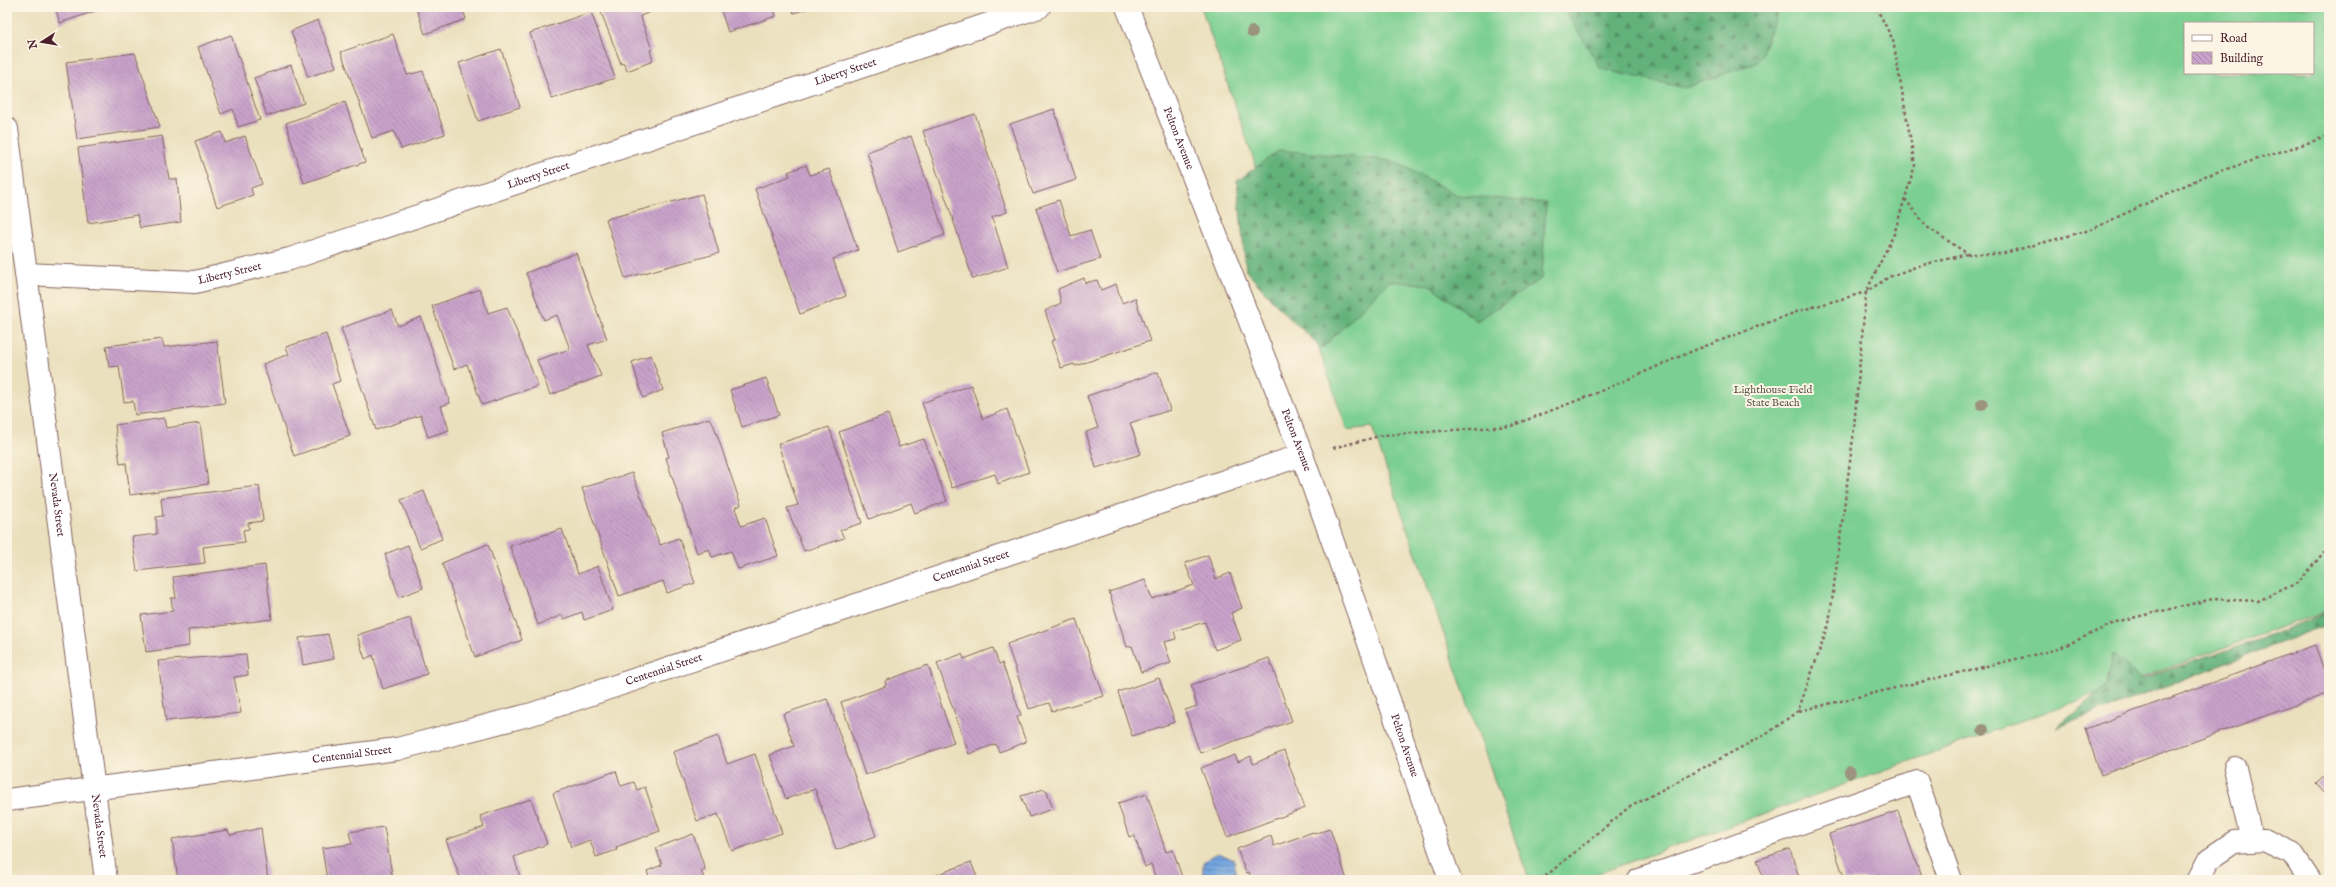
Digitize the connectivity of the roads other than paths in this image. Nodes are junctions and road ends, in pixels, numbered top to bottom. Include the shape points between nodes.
1 (1039, 7) edge
2 (1127, 7) edge
3 (7, 129) edge
4 (12, 198) edge
5 (26, 274) junction
6 (1302, 455) junction
7 (2235, 768) dead end
8 (93, 787) junction
9 (7, 800) edge
10 (2252, 841) junction
11 (106, 880) edge
12 (1450, 880) edge
13 (1639, 880) edge
14 (1951, 880) edge
15 (2198, 880) edge
16 (2310, 880) edge

1 - 5 street, Liberty Street via 290,259 195,282
2 - 6 street, Pelton Avenue
3 - 4 street, Nevada Street
4 - 5 street, Nevada Street
5 - 8 street, Nevada Street
6 - 8 street, Centennial Street via 532,714 397,749
6 - 12 street, Pelton Avenue
7 - 10 street
8 - 9 street, Centennial Street
8 - 11 street, Nevada Street
10 - 15 street via 2234,842 2209,859
10 - 16 street via 2264,840 2292,853
13 - 14 street via 1917,782

